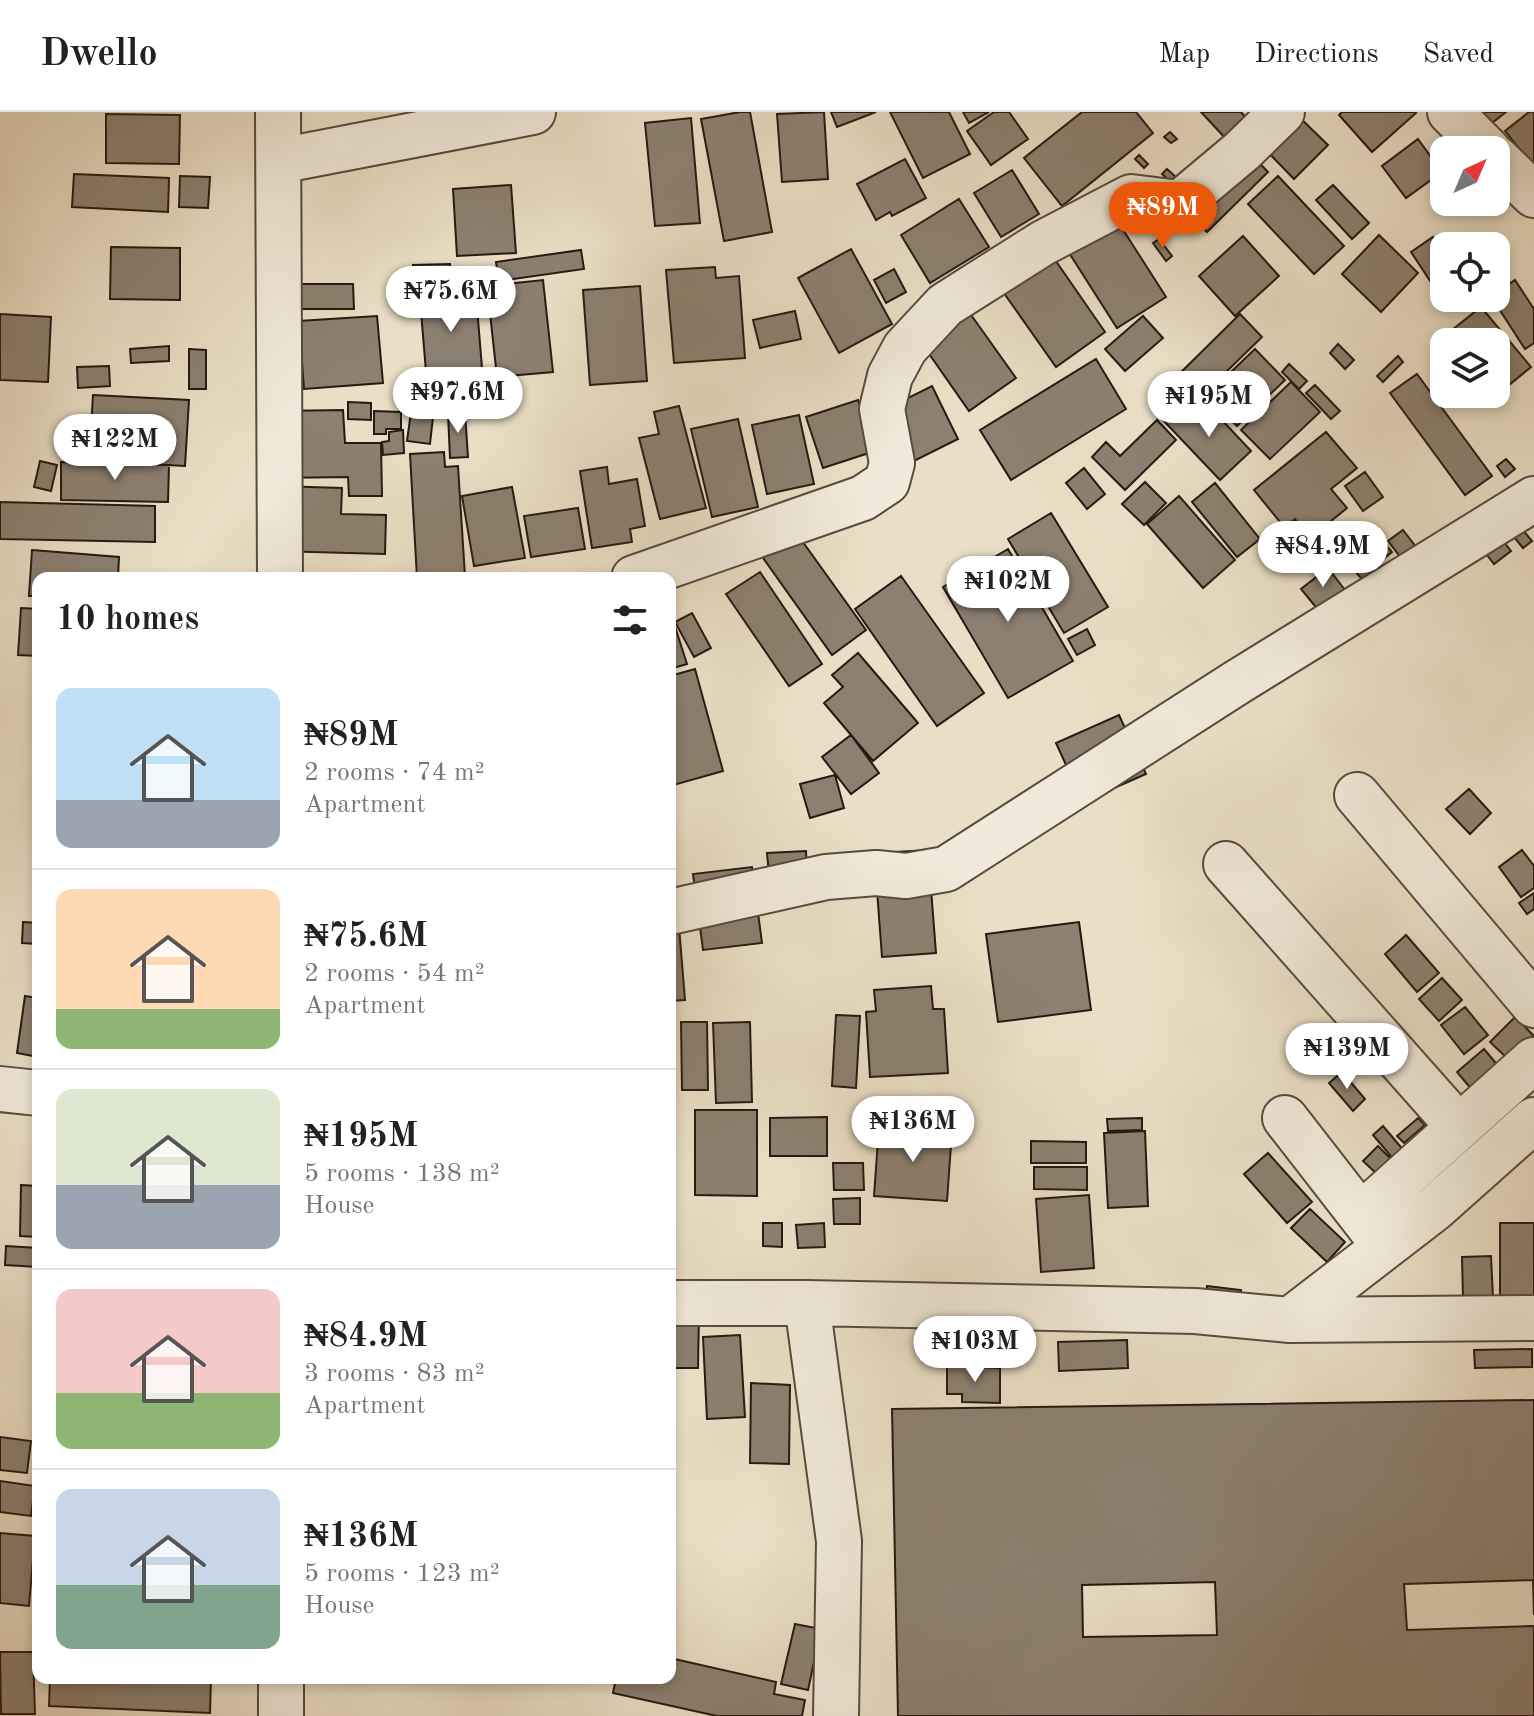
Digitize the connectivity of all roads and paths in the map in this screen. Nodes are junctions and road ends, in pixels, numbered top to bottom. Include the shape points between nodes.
1 (278, 112) edge
2 (533, 112) edge
3 (1282, 112) edge
4 (1450, 112) edge
5 (1474, 136) edge
6 (279, 161) junction
7 (1510, 172) edge
8 (1534, 195) edge
9 (1534, 499) edge
10 (280, 572) edge
11 (651, 572) edge
12 (1357, 795) dead end
13 (1226, 864) dead end
14 (676, 911) edge
15 (1534, 1005) edge
16 (1534, 1060) edge
17 (0, 1089) edge
18 (32, 1092) edge
19 (1285, 1118) dead end
20 (1534, 1120) edge
21 (1459, 1127) junction
22 (1373, 1231) junction
23 (676, 1303) edge
24 (807, 1303) junction
25 (1534, 1318) edge
26 (1290, 1320) junction
27 (281, 1684) edge
28 (281, 1716) edge
29 (836, 1716) edge

1 - 6 street
2 - 6 street
3 - 11 street via 1180,203 1131,197 1043,243 945,305 905,348 890,376 882,409 892,463 887,482 863,498
4 - 5 street
6 - 10 street
7 - 8 street
9 - 14 street via 946,869 906,876 826,877
12 - 15 street
13 - 21 street
16 - 21 street
17 - 18 street
19 - 22 street
20 - 22 street via 1434,1209
21 - 22 street
22 - 26 street
23 - 24 street
24 - 26 street via 1195,1311
24 - 29 street via 839,1541
25 - 26 street
27 - 28 street

